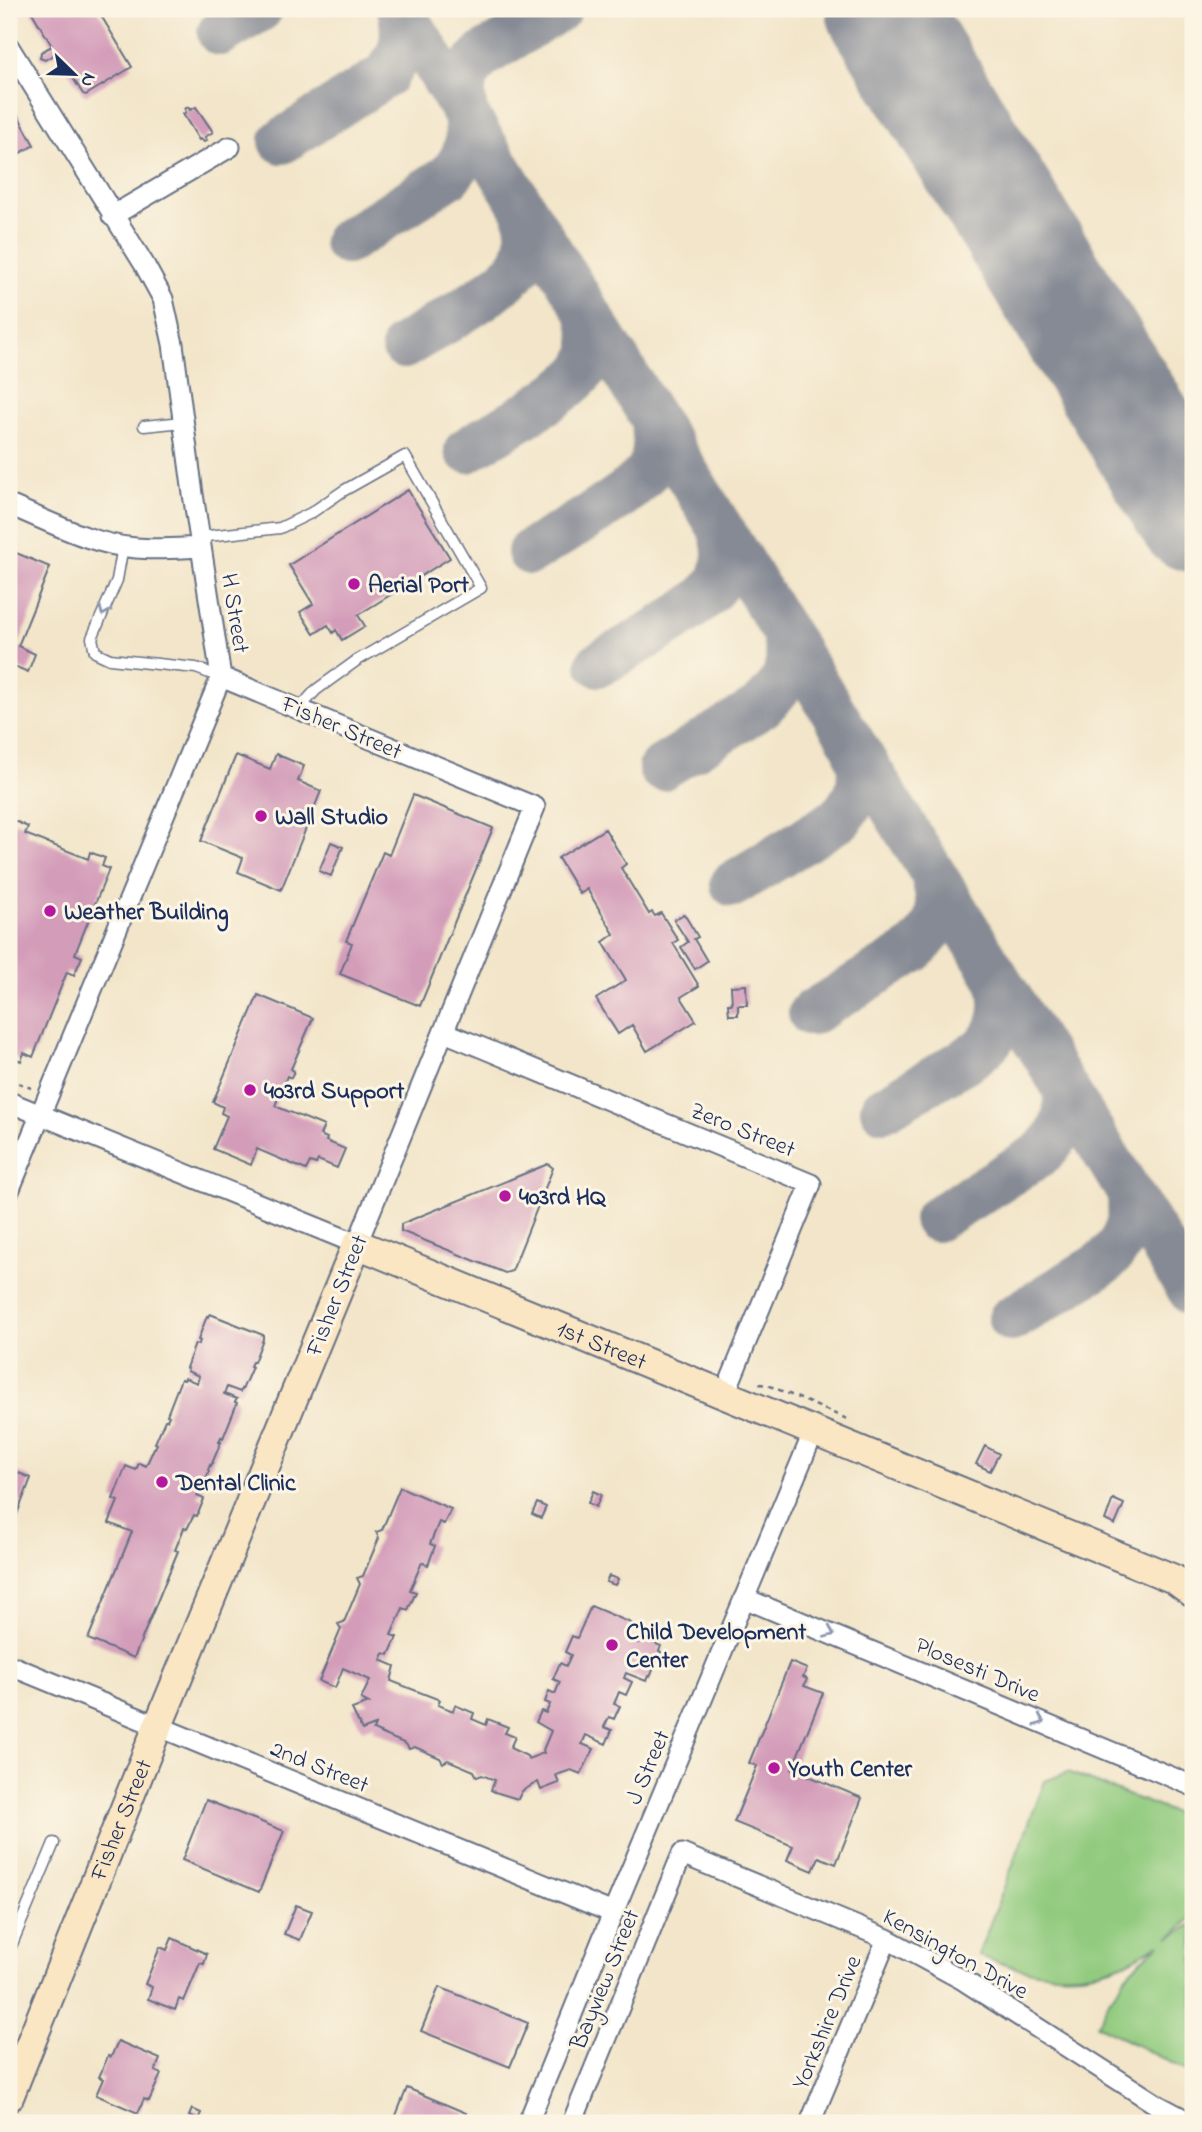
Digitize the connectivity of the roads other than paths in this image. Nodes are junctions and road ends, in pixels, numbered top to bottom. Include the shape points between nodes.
1 (9, 47) edge
2 (230, 146) dead end
3 (112, 216) junction
4 (183, 422) junction
5 (144, 426) dead end
6 (9, 505) edge
7 (200, 542) junction
8 (123, 546) junction
9 (221, 677) junction
10 (299, 709) junction
11 (444, 1032) junction
12 (9, 1102) edge
13 (40, 1115) junction
14 (9, 1191) edge
15 (358, 1244) junction
16 (724, 1396) junction
17 (814, 1432) junction
18 (1193, 1593) edge
19 (744, 1598) junction
20 (9, 1665) edge
21 (158, 1726) junction
22 (1193, 1786) edge
23 (54, 1843) dead end
24 (682, 1854) joint
25 (612, 1913) junction
26 (887, 1939) junction
27 (9, 1951) edge
28 (9, 2097) edge
29 (528, 2123) edge
30 (572, 2123) edge
31 (810, 2123) edge
32 (1191, 2123) edge

1 - 3 street, H Street
2 - 3 street
3 - 4 street, H Street via 163,299
4 - 5 lane
4 - 7 street, H Street
6 - 8 street
7 - 8 street
7 - 9 street, H Street
7 - 10 lane via 279,528 405,456 481,588 356,661 316,690
8 -> 9 lane via 117,580 92,638 95,652 110,659 196,668
9 - 10 street, Fisher Street
9 - 13 street, H Street
10 - 11 street, Fisher Street via 535,807
11 - 15 street, Fisher Street
11 - 16 street, Zero Street via 811,1184
12 - 13 street, 1st Street
13 - 14 street, H Street
13 - 15 street, 1st Street
15 - 16 street, 1st Street
15 - 21 street, Fisher Street
16 - 17 street, 1st Street
17 - 18 street, 1st Street via 1174,1579
17 - 19 street, J Street
19 -> 22 street, Plosesti Drive
19 - 25 street, J Street
20 - 21 street, 2nd Street
21 - 25 street, 2nd Street
21 - 28 street, Fisher Street
23 - 27 lane
24 - 26 street, Kensington Drive
24 - 30 street, Bayview Street
25 - 29 street, J Street
26 - 31 street, Yorkshire Drive
26 - 32 street, Kensington Drive via 963,1980

